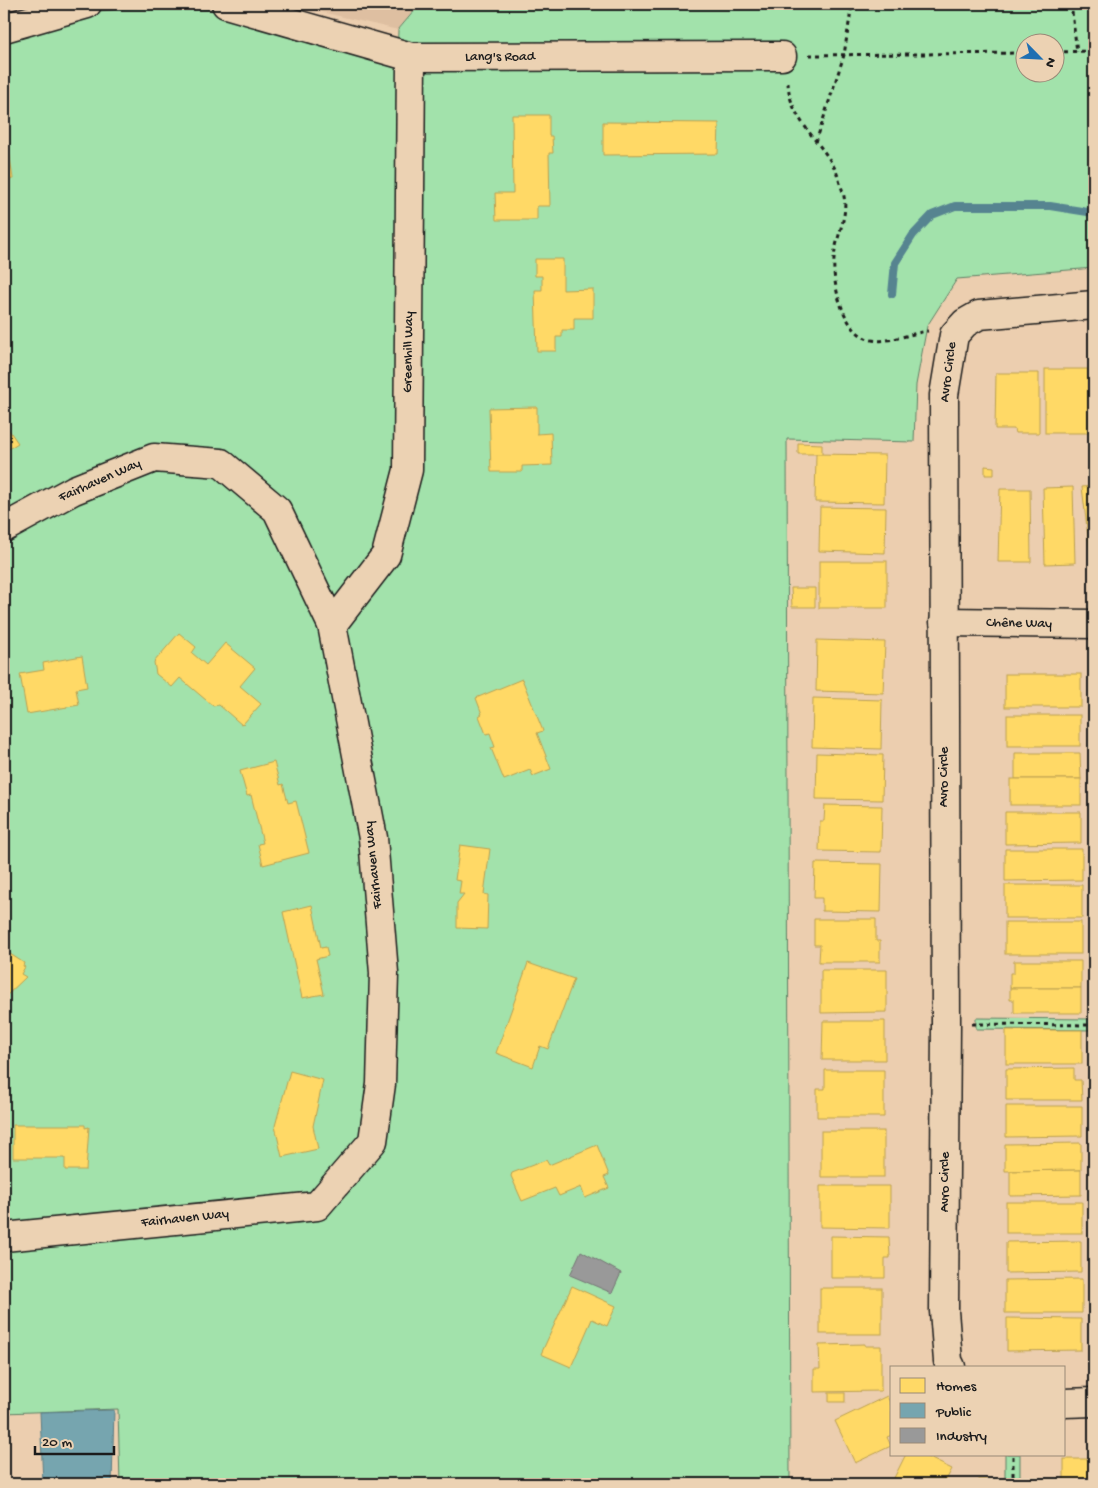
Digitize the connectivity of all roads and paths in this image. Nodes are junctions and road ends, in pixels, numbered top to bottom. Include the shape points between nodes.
1 (86, 4) edge
2 (226, 4) edge
3 (852, 4) edge
4 (1071, 4) edge
5 (4, 28) edge
6 (1094, 51) edge
7 (1066, 52) edge
8 (1077, 52) junction
9 (1016, 53) edge
10 (844, 55) junction
11 (784, 56) junction
12 (411, 57) junction
13 (816, 142) junction
14 (1094, 305) edge
15 (931, 331) dead end
16 (4, 528) edge
17 (944, 622) junction
18 (1094, 624) edge
19 (332, 626) junction
20 (946, 1024) junction
21 (1094, 1025) edge
22 (4, 1237) edge
23 (950, 1366) edge
24 (1094, 1402) edge
25 (1066, 1403) edge
26 (1013, 1456) edge
27 (1013, 1484) edge

1 - 5 street
2 - 12 street, Lang's Road
3 - 10 path
4 - 8 path
6 - 8 path
7 - 8 path
9 - 10 path
10 - 11 path
10 - 13 path
11 - 12 street, Lang's Road
11 - 13 path via 792,108
12 - 19 street, Greenhill Way via 408,470 386,555
13 - 15 path via 834,168 845,198 846,216 835,252 834,270 837,294 846,316 868,339 887,340
14 - 17 street, Avro Circle via 979,315 954,335 944,395
16 - 19 street, Fairhaven Way via 74,490 154,458 221,462 277,510
17 - 18 street, Chêne Way
17 - 20 street, Avro Circle
19 - 22 street, Fairhaven Way via 372,838 384,974 381,1084 373,1141 317,1206
20 - 21 path
20 - 23 street, Avro Circle via 944,1311
24 - 25 street
26 - 27 path

